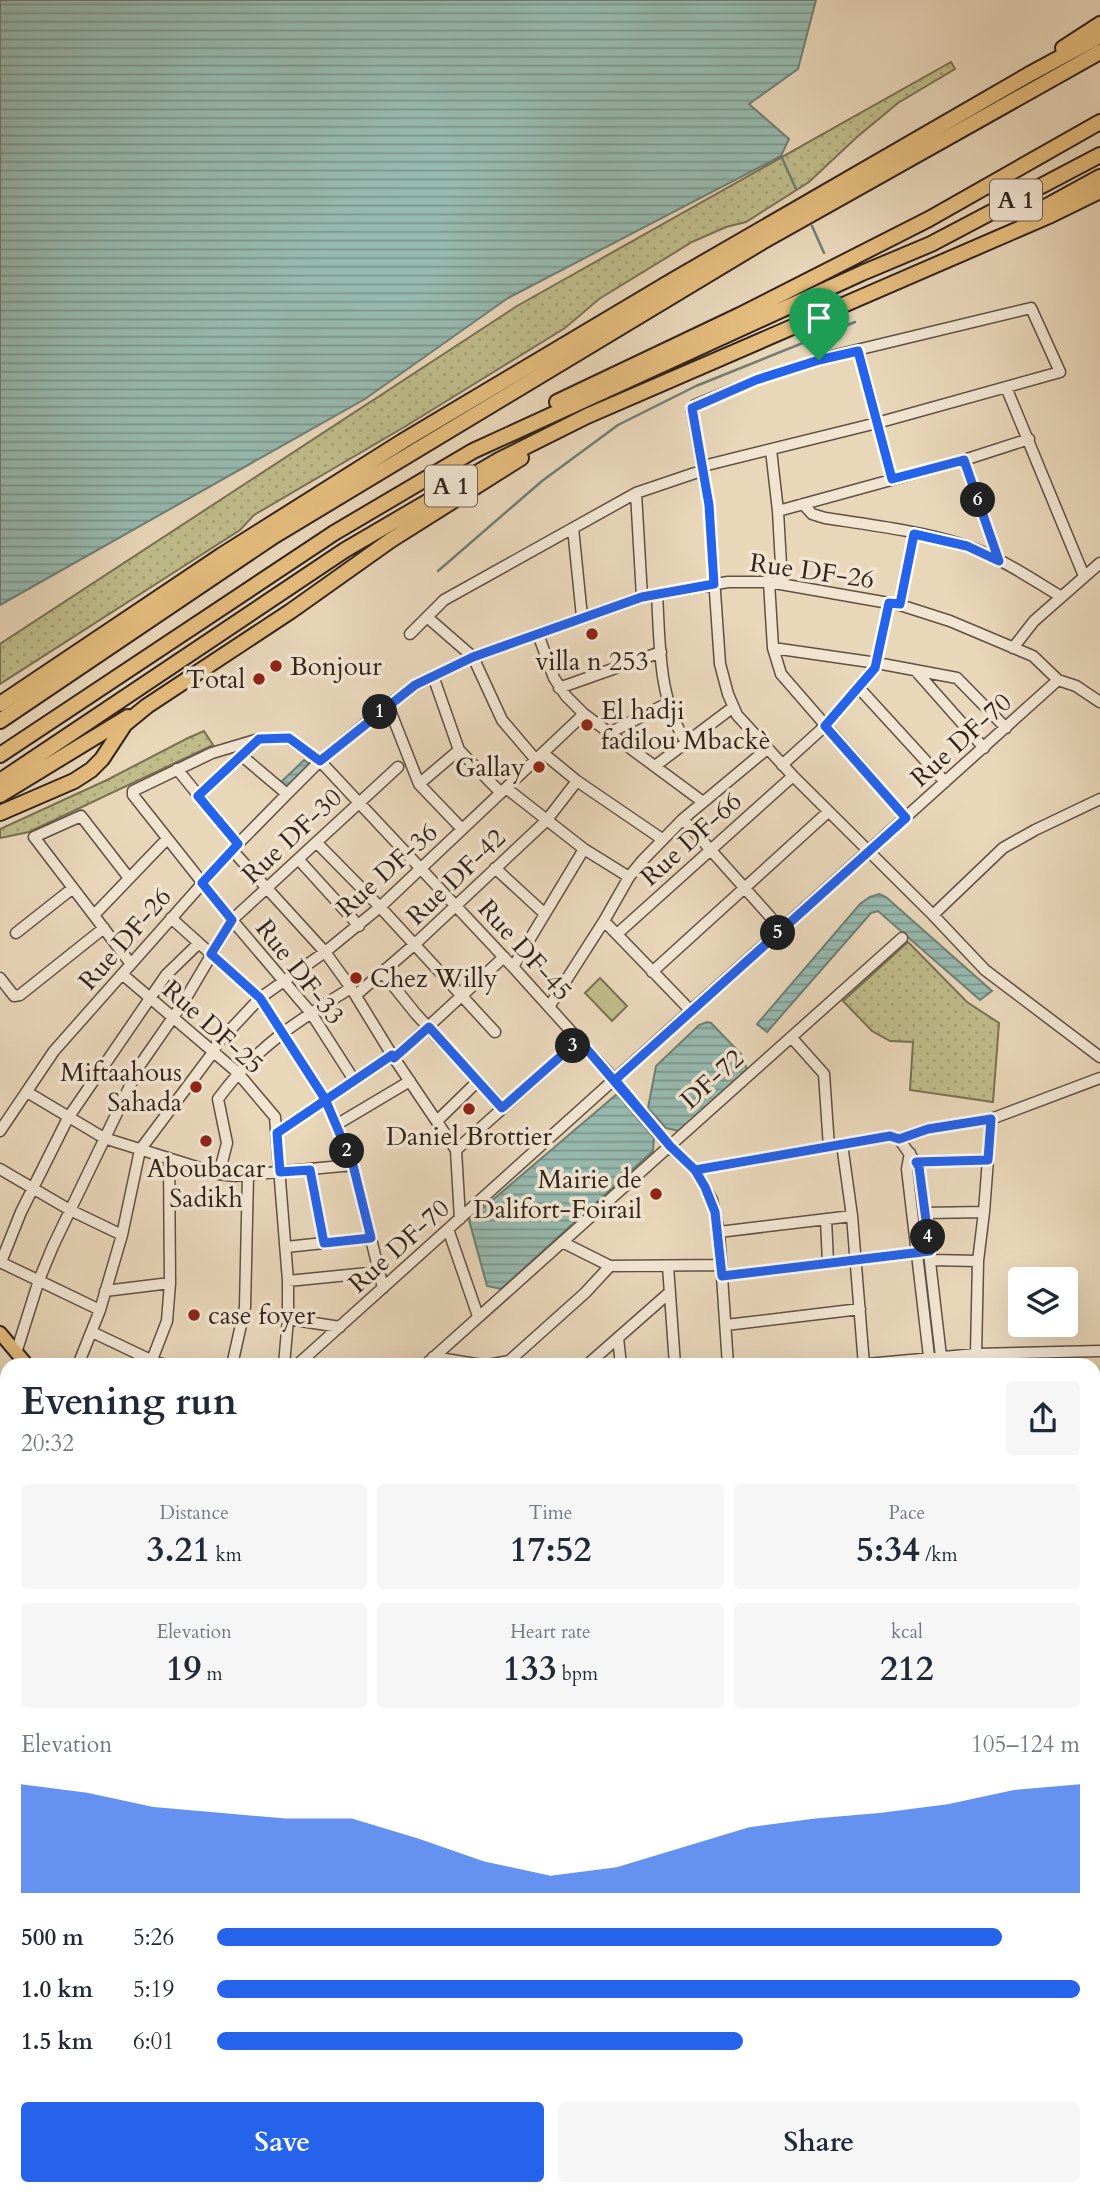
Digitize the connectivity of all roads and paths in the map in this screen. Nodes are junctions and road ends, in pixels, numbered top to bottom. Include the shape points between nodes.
1 (1100, 24) edge
2 (1100, 36) edge
3 (1100, 52) edge
4 (1100, 61) edge
5 (1032, 81) junction
6 (1100, 122) edge
7 (1100, 155) edge
8 (1100, 177) edge
9 (1100, 191) edge
10 (940, 262) junction
11 (858, 351) junction
12 (1006, 387) junction
13 (587, 416) junction
14 (877, 423) junction
15 (501, 437) junction
16 (1029, 439) junction
17 (771, 450) junction
18 (964, 460) junction
19 (699, 469) junction
20 (892, 479) junction
21 (636, 493) junction
22 (803, 504) junction
23 (778, 512) junction
24 (573, 528) junction
25 (914, 534) junction
26 (999, 561) junction
27 (1100, 563) edge
28 (1084, 576) junction
29 (769, 582) junction
30 (782, 583) junction
31 (714, 584) junction
32 (657, 594) junction
33 (1060, 596) junction
34 (642, 597) junction
35 (894, 604) junction
36 (426, 617) junction
37 (582, 617) junction
38 (410, 634) dead end
39 (538, 634) junction
40 (773, 648) junction
41 (1013, 648) junction
42 (661, 652) junction
43 (473, 657) junction
44 (874, 668) junction
45 (915, 670) junction
46 (433, 676) junction
47 (1058, 680) junction
48 (559, 688) junction
49 (859, 688) junction
50 (1100, 702) edge
51 (668, 703) junction
52 (0, 704) edge
53 (388, 705) junction
54 (146, 706) junction
55 (732, 708) junction
56 (584, 714) junction
57 (0, 721) edge
58 (825, 726) junction
59 (1006, 728) junction
60 (609, 733) junction
61 (259, 739) junction
62 (686, 742) junction
63 (984, 748) junction
64 (767, 749) junction
65 (459, 750) junction
66 (0, 754) edge
67 (242, 756) junction
68 (540, 757) junction
69 (320, 761) junction
70 (782, 765) junction
71 (655, 766) junction
72 (398, 767) dead end
73 (177, 769) junction
74 (793, 776) junction
75 (0, 781) edge
76 (576, 781) junction
77 (946, 782) junction
78 (419, 784) junction
79 (504, 791) junction
80 (0, 794) edge
81 (287, 794) junction
82 (198, 796) junction
83 (1100, 799) edge
84 (704, 802) junction
85 (359, 803) junction
86 (828, 812) junction
87 (0, 813) edge
88 (906, 818) junction
89 (683, 819) junction
90 (546, 821) junction
91 (462, 829) junction
92 (167, 839) junction
93 (662, 839) junction
94 (317, 843) junction
95 (235, 847) junction
96 (584, 849) junction
97 (710, 850) junction
98 (868, 853) junction
99 (299, 860) junction
100 (422, 868) junction
101 (495, 868) junction
102 (629, 877) junction
103 (129, 878) junction
104 (202, 883) junction
105 (73, 888) junction
106 (267, 888) junction
107 (744, 888) junction
108 (456, 905) junction
109 (380, 907) junction
110 (545, 914) junction
111 (94, 915) junction
112 (933, 915) junction
113 (171, 918) junction
114 (232, 920) junction
115 (604, 922) junction
116 (359, 926) junction
117 (104, 928) junction
118 (782, 930) junction
119 (16, 933) dead end
120 (617, 934) junction
121 (902, 937) dead end
122 (199, 943) junction
123 (415, 944) junction
124 (325, 952) junction
125 (211, 954) junction
126 (504, 957) junction
127 (131, 964) junction
128 (513, 967) junction
129 (653, 972) junction
130 (383, 973) junction
131 (122, 974) junction
132 (286, 981) junction
133 (2, 986) edge
134 (354, 991) junction
135 (463, 996) junction
136 (260, 998) junction
137 (150, 999) junction
138 (549, 1007) junction
139 (691, 1011) junction
140 (311, 1013) junction
141 (171, 1018) junction
142 (429, 1027) junction
143 (495, 1032) dead end
144 (281, 1033) junction
145 (791, 1037) junction
146 (579, 1040) junction
147 (214, 1051) junction
148 (1100, 1056) edge
149 (393, 1057) junction
150 (237, 1072) junction
151 (1100, 1078) edge
152 (354, 1080) junction
153 (615, 1080) junction
154 (478, 1081) junction
155 (410, 1082) junction
156 (27, 1091) junction
157 (325, 1099) junction
158 (502, 1108) junction
159 (68, 1118) junction
160 (991, 1119) junction
161 (437, 1121) junction
162 (336, 1125) junction
163 (0, 1131) edge
164 (277, 1133) junction
165 (104, 1138) junction
166 (899, 1139) junction
167 (842, 1144) junction
168 (670, 1146) junction
169 (829, 1146) junction
170 (140, 1150) junction
171 (456, 1150) junction
172 (169, 1158) junction
173 (913, 1158) junction
174 (988, 1160) junction
175 (353, 1165) junction
176 (0, 1169) edge
177 (310, 1170) junction
178 (695, 1170) junction
179 (280, 1172) junction
180 (219, 1174) junction
181 (248, 1175) junction
182 (33, 1188) junction
183 (70, 1209) junction
184 (984, 1212) junction
185 (925, 1213) junction
186 (852, 1216) junction
187 (460, 1219) junction
188 (826, 1219) junction
189 (448, 1229) junction
190 (719, 1232) junction
191 (122, 1235) junction
192 (371, 1238) junction
193 (562, 1242) junction
194 (324, 1243) junction
195 (286, 1247) junction
196 (927, 1255) junction
197 (854, 1260) junction
198 (978, 1261) junction
199 (0, 1262) edge
200 (828, 1263) junction
201 (610, 1266) junction
202 (668, 1266) junction
203 (722, 1271) junction
204 (378, 1272) junction
205 (39, 1280) junction
206 (288, 1281) junction
207 (170, 1283) junction
208 (383, 1288) junction
209 (105, 1291) junction
210 (670, 1292) junction
211 (860, 1309) junction
212 (100, 1310) junction
213 (478, 1316) junction
214 (288, 1320) junction
215 (726, 1325) junction
216 (340, 1327) junction
217 (92, 1332) junction
218 (0, 1334) edge
219 (618, 1338) junction
220 (1100, 1351) edge
221 (16, 1353) junction
222 (976, 1354) junction
223 (21, 1358) edge
224 (81, 1358) edge
225 (141, 1358) edge
226 (153, 1358) edge
227 (234, 1358) edge
228 (285, 1358) edge
229 (305, 1358) edge
230 (436, 1358) edge
231 (512, 1358) edge
232 (595, 1358) edge
233 (620, 1358) edge
234 (675, 1358) edge
235 (728, 1358) edge
236 (864, 1358) edge
237 (929, 1358) edge
238 (942, 1358) edge
239 (957, 1358) edge

1 - 5 highway via 1081,34
2 - 5 highway
3 - 5 highway
4 - 5 highway
5 - 52 highway via 675,279 403,441
5 - 57 highway via 274,536
6 - 15 highway via 929,219 593,383
7 - 15 highway, A 1 via 931,244
8 - 10 highway, A 1
9 - 10 highway
10 - 13 highway, A 1
11 - 12 street via 1031,308 1060,372
11 - 14 street
11 - 19 street via 756,380 693,407
12 - 14 street
12 - 16 street
13 - 54 highway via 391,540
13 - 75 highway, A 1 via 488,466 345,550
14 - 17 street
14 - 20 street
15 - 66 highway, A 1 via 377,506
16 - 18 street
16 - 28 street
17 - 19 street
17 - 23 street
18 - 20 street
18 - 26 street
19 - 21 street
19 - 31 street
20 - 22 street
21 - 24 street
21 - 34 street
22 - 23 street
22 - 25 street via 825,518
23 - 30 street
24 - 36 street via 444,600
24 - 37 street
25 - 26 street via 967,546
25 - 35 street
26 - 33 street
27 - 28 street
28 - 33 street
29 - 30 street, Rue DF-26
29 - 31 street, Rue DF-26
29 - 40 street
30 - 35 street, Rue DF-26
31 - 32 street, Rue DF-26
31 - 55 street via 720,664
32 - 34 street, Rue DF-26
32 - 42 street
33 - 41 street
34 - 37 street, Rue DF-26
35 - 41 street, Rue DF-26
35 - 44 street
36 - 38 street
36 - 43 street
37 - 39 street, Rue DF-26
39 - 43 street, Rue DF-26
39 - 48 street
40 - 44 street
40 - 58 street via 781,674
41 - 47 street, Rue DF-26 via 1033,656
42 - 48 street
42 - 51 street
43 - 46 street, Rue DF-26
43 - 68 street via 502,720
44 - 45 street
44 - 49 street
45 - 59 street via 957,678
45 - 63 street
46 - 53 street, Rue DF-26
46 - 65 street
47 - 50 street, Rue DF-26
47 - 59 street, Rue DF-70
48 - 56 street
49 - 58 street
49 - 77 street
51 - 60 street
51 - 62 street
53 - 69 street, Rue DF-26
53 - 78 street
54 - 80 highway
54 - 87 highway via 125,724 91,770
55 - 62 street
55 - 64 street
56 - 60 street
56 - 68 street, Rue DF-36
58 - 70 street
58 - 88 street
59 - 63 street, Rue DF-70
60 - 71 street
61 - 67 street
61 - 69 street, Rue DF-45 via 289,738
61 - 73 street
62 - 71 street
63 - 77 street, Rue DF-70
64 - 70 street
64 - 84 street
65 - 78 street
65 - 79 street
67 - 81 street
67 - 82 street
68 - 76 street
68 - 79 street, Rue DF-36
69 - 81 street, Rue DF-26
69 - 85 street, Rue DF-45
70 - 74 street
71 - 84 street
72 - 85 street, Rue DF-30
73 - 82 street
73 - 92 street, Rue DF-33 via 132,793
74 - 86 street
74 - 97 street, Rue DF-66
76 - 90 street, Rue DF-42
76 - 93 street
77 - 88 street, Rue DF-70
78 - 91 street
79 - 90 street
79 - 91 street, Rue DF-36
81 - 95 street, Rue DF-26
82 - 95 street
83 - 112 street via 1003,848
84 - 89 street
85 - 94 street, Rue DF-30
85 - 100 street, Rue DF-45
86 - 98 street
86 - 107 street
88 - 98 street, Rue DF-70
89 - 93 street
89 - 97 street
90 - 96 street
90 - 101 street, Rue DF-42
91 - 100 street, Rue DF-36
92 - 103 street
92 - 104 street, Rue DF-33
93 - 102 street
94 - 99 street, Rue DF-30
94 - 109 street
95 - 104 street, Rue DF-26
95 - 106 street
96 - 102 street
96 - 110 street
97 - 107 street
97 - 120 street, Rue DF-66
98 - 112 street
98 - 118 street, Rue DF-70
99 - 106 street, Rue DF-30
99 - 116 street
100 - 108 street, Rue DF-45
100 - 109 street, Rue DF-36
101 - 108 street, Rue DF-42
101 - 110 street
102 - 115 street
103 - 105 street via 81,816 34,837
103 - 111 street
104 - 113 street, Rue DF-26
104 - 114 street, Rue DF-33
105 - 111 street
105 - 119 street
106 - 114 street, Rue DF-30
106 - 124 street
107 - 118 street
107 - 129 street
108 - 123 street, Rue DF-42
108 - 126 street, Rue DF-45
109 - 116 street, Rue DF-36
109 - 123 street
110 - 128 street
111 - 117 street
112 - 148 street via 985,970
113 - 122 street
113 - 127 street, Rue DF-26
114 - 125 street, Rue DF-30
114 - 132 street, Rue DF-33
115 - 120 street
115 - 138 street
116 - 124 street, Rue DF-36
117 - 127 street
117 - 133 street via 20,995 14,996
118 - 139 street, Rue DF-70
120 - 129 street
121 - 145 street, DF-72 / DF-72
122 - 125 street
122 - 137 street via 166,975
123 - 130 street, Rue DF-42
123 - 135 street
124 - 132 street, Rue DF-36
124 - 134 street
125 - 136 street
125 - 141 street, Rue DF-30
126 - 128 street, Rue DF-45
126 - 135 street
127 - 131 street, Rue DF-26
128 - 138 street, Rue DF-45
129 - 139 street
130 - 134 street, Rue DF-42
130 - 142 street
131 - 137 street, Rue DF-25
131 - 156 street, Rue DF-26 via 54,1051
132 - 136 street, Rue DF-36
132 - 140 street, Rue DF-33
134 - 140 street, Rue DF-42
134 - 149 street
135 - 142 street
135 - 143 street
136 - 144 street
136 - 147 street, Rue DF-36
137 - 141 street, Rue DF-25
137 - 159 street
138 - 146 street, Rue DF-45
139 - 153 street, Rue DF-70
140 - 144 street, Rue DF-42
140 - 152 street, Rue DF-33
141 - 147 street, Rue DF-25
141 - 165 street, Rue DF-30 via 140,1065
142 - 149 street
142 - 154 street
144 - 150 street, Rue DF-42
144 - 157 street
145 - 168 street, DF-72 / DF-72
145 - 169 street via 825,1075
146 - 153 street, Rue DF-45
146 - 158 street
147 - 150 street, Rue DF-25
147 - 170 street, Rue DF-36
149 - 152 street
149 - 155 street
150 - 164 street, Rue DF-25 via 275,1117
150 - 180 street, Rue DF-42 via 218,1099 227,1143
151 - 160 street
152 - 157 street
153 - 168 street, Rue DF-45
153 - 187 street, Rue DF-70
154 - 158 street
154 - 161 street
155 - 161 street
155 - 162 street
156 - 159 street
156 - 163 street, Rue DF-26
157 - 162 street
157 - 164 street
158 - 171 street
159 - 165 street
159 - 182 street
160 - 166 street via 928,1129
160 - 174 street
161 - 171 street
162 - 175 street
164 - 179 street, Rue DF-25
165 - 170 street
165 - 183 street, Rue DF-30
166 - 167 street via 890,1136
166 - 173 street
167 - 169 street
167 - 186 street
168 - 178 street, Rue DF-45
168 - 193 street, DF-72 / DF-72
169 - 178 street
170 - 172 street
170 - 191 street
171 - 187 street
172 - 180 street
172 - 207 street
173 - 174 street
173 - 185 street via 919,1167
173 - 196 street via 907,1169
174 - 184 street
175 - 177 street
175 - 192 street
176 - 182 street
177 - 179 street
177 - 194 street
178 - 190 street, Rue DF-45 via 712,1200
179 - 181 street
179 - 195 street, Rue DF-25
180 - 181 street
181 - 227 street via 245,1307
182 - 183 street
182 - 199 street
183 - 191 street
183 - 205 street, Rue DF-30
184 - 185 street
184 - 198 street
185 - 196 street
186 - 188 street
186 - 197 street
187 - 189 street, Rue DF-70
188 - 190 street
188 - 200 street
189 - 208 street, Rue DF-70
189 - 213 street
190 - 203 street, Rue DF-45
191 - 209 street
192 - 194 street
192 - 204 street
193 - 201 street
193 - 213 street, DF-72 / DF-72
194 - 195 street
195 - 206 street, Rue DF-25
196 - 197 street
196 - 198 street
196 - 237 street
196 - 238 street
197 - 200 street
197 - 211 street
198 - 222 street
199 - 205 street
200 - 203 street
201 - 202 street
201 - 231 street
202 - 203 street
202 - 210 street
203 - 215 street, Rue DF-45
204 - 206 street
204 - 208 street
205 - 212 street
205 - 221 street, Rue DF-30
206 - 214 street, Rue DF-25
207 - 209 street
207 - 226 street via 167,1321
208 - 216 street, Rue DF-70
209 - 212 street
210 - 219 street
210 - 234 street
211 - 215 street
211 - 236 street
212 - 217 street
213 - 230 street, DF-72 / DF-72
214 - 216 street
214 - 228 street, Rue DF-25
215 - 235 street, Rue DF-45
216 - 229 street, Rue DF-70
217 - 224 street
217 - 225 street
218 - 221 main road
219 - 232 street
219 - 233 street
220 - 222 street
221 - 223 main road
222 - 239 street

